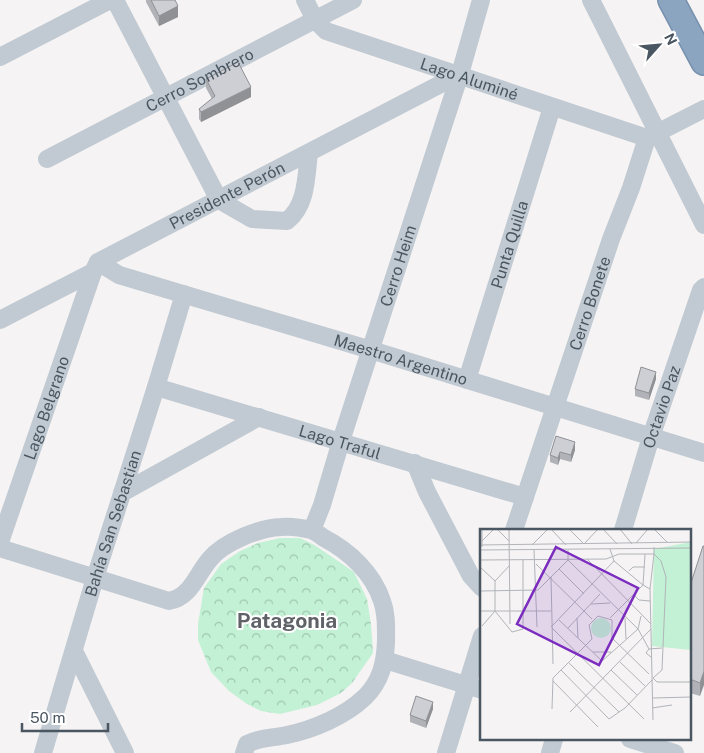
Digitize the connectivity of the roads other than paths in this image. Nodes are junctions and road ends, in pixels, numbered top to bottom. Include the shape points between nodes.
1 (110, 0) edge
2 (115, 0) edge
3 (305, 0) edge
4 (354, 0) edge
5 (481, 0) edge
6 (590, 0) edge
7 (671, 0) edge
8 (315, 20) junction
9 (0, 57) edge
10 (704, 62) edge
11 (460, 74) junction
12 (166, 98) junction
13 (552, 107) junction
14 (704, 109) edge
15 (653, 135) junction
16 (309, 153) junction
17 (47, 159) dead end
18 (219, 200) junction
19 (704, 225) edge
20 (96, 267) junction
21 (704, 287) edge
22 (184, 294) junction
23 (0, 320) edge
24 (371, 350) junction
25 (467, 380) junction
26 (156, 387) junction
27 (555, 407) junction
28 (259, 417) junction
29 (651, 437) junction
30 (341, 441) junction
31 (704, 453) edge
32 (415, 463) junction
33 (122, 493) junction
34 (525, 497) junction
35 (514, 529) edge
36 (623, 529) edge
37 (312, 530) junction
38 (0, 542) edge
39 (0, 548) edge
40 (95, 578) junction
41 (480, 586) edge
42 (480, 649) edge
43 (74, 651) junction
44 (385, 660) junction
45 (474, 688) edge
46 (554, 740) edge
47 (635, 745) edge
48 (42, 753) edge
49 (125, 753) edge
50 (244, 753) edge
51 (446, 753) edge
52 (550, 753) edge
53 (675, 753) edge

1 - 9 street
2 - 12 street
3 - 8 street, Lago Aluminé
4 - 8 street, Cerro Sombrero
5 - 11 street, Cerro Heim
6 - 15 street
7 - 10 highway
8 - 11 street, Lago Aluminé via 326,31
8 - 12 street, Cerro Sombrero
11 - 13 street, Lago Aluminé
11 - 16 street, Presidente Perón
11 - 24 street, Cerro Heim
12 - 17 street, Cerro Sombrero
12 - 18 street
13 - 15 street, Lago Aluminé
13 - 25 street, Punta Quilla
14 - 15 street
15 - 19 street
15 - 27 street, Cerro Bonete via 611,239
16 - 18 street, Presidente Perón
16 - 18 street via 301,206 287,221 252,219
18 - 20 street, Presidente Perón
20 - 22 street, Maestro Argentino
20 - 23 street, Presidente Perón
20 - 38 street, Lago Belgrano
21 - 29 street, Octavio Paz
22 - 24 street, Maestro Argentino
22 - 26 street, Bahía San Sebastian
24 - 25 street, Maestro Argentino
24 - 30 street, Cerro Heim
25 - 27 street, Maestro Argentino
26 - 28 street, Lago Traful
26 - 33 street, Bahía San Sebastian
27 - 29 street, Maestro Argentino
27 - 34 street, Cerro Bonete
28 - 30 street, Lago Traful
28 - 33 street
29 - 31 street, Maestro Argentino
29 - 36 street, Octavio Paz
30 - 32 street, Lago Traful
30 - 37 street, Cerro Heim
32 - 34 street, Lago Traful
32 - 41 street via 471,576
33 - 40 street, Bahía San Sebastian
34 - 35 street, Cerro Bonete
37 - 40 street via 281,527 257,532 229,544 210,558 186,594 177,600 169,601
37 - 44 street via 339,546 374,582 387,622
39 - 40 street
40 - 43 street, Bahía San Sebastian
42 - 45 street
43 - 48 street, Bahía San Sebastian
43 - 49 street
44 - 45 street
44 - 50 street via 379,679 351,709 320,725 289,735 256,740 247,744
45 - 51 street
46 - 52 street
47 - 53 street

